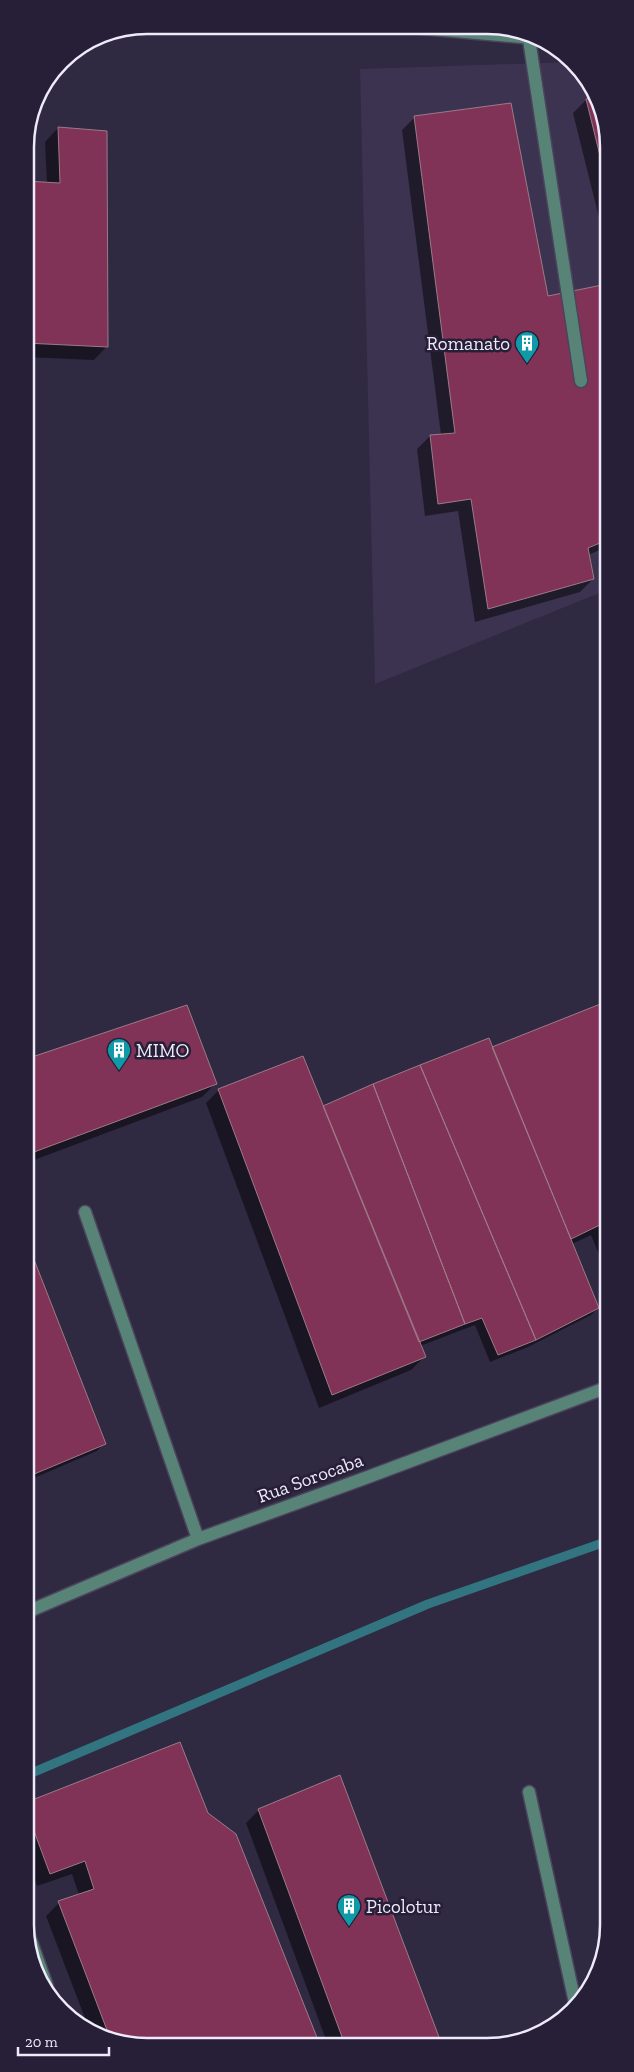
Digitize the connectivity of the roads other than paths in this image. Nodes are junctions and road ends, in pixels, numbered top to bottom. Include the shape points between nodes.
1 (480, 34) edge
2 (514, 37) edge
3 (531, 43) edge
4 (581, 381) dead end
5 (85, 1212) dead end
6 (600, 1390) edge
7 (198, 1539) junction
8 (34, 1609) edge
9 (529, 1792) dead end
10 (574, 1997) edge

1 - 2 street
3 - 4 street
5 - 7 street
6 - 7 street, Rua Sorocaba
7 - 8 street, Rua Sorocaba
9 - 10 street

